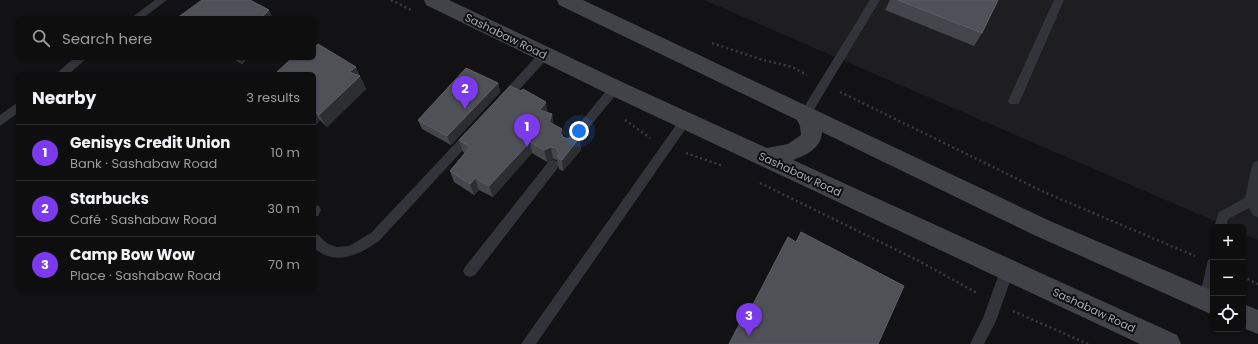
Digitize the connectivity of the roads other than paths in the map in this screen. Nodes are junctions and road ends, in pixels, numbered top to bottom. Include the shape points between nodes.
1 (162, 0) edge
2 (433, 0) edge
3 (566, 0) edge
4 (875, 0) edge
5 (1059, 0) edge
6 (139, 16) edge
7 (544, 55) junction
8 (79, 60) edge
9 (64, 72) edge
10 (615, 88) junction
11 (1014, 101) dead end
12 (16, 109) edge
13 (494, 109) edge
14 (805, 115) junction
15 (0, 121) edge
16 (685, 121) junction
17 (478, 127) edge
18 (569, 144) edge
19 (766, 158) junction
20 (552, 165) dead end
21 (1258, 166) edge
22 (1251, 201) junction
23 (1258, 212) edge
24 (1221, 224) edge
25 (316, 241) edge
26 (1007, 270) junction
27 (470, 271) dead end
28 (1209, 302) edge
29 (1246, 317) edge
30 (1258, 322) edge
31 (528, 344) edge
32 (977, 344) edge
33 (1168, 344) edge

1 - 6 lane
2 - 7 main road, Sashabaw Road
3 - 14 main road
4 - 14 lane
5 - 11 lane
7 - 10 main road, Sashabaw Road
7 - 13 lane
8 - 9 lane
10 - 16 main road, Sashabaw Road
10 - 18 lane
12 - 15 lane
14 - 19 main road via 812,130 810,140 799,150
14 - 28 main road via 1042,228
16 - 19 main road, Sashabaw Road
16 - 31 lane
17 - 25 lane via 375,237 356,250 341,254 328,251
19 - 26 main road, Sashabaw Road
20 - 27 lane
21 - 22 lane
22 - 23 lane
22 - 24 lane via 1223,216
26 - 32 lane via 989,321
26 - 33 main road, Sashabaw Road
29 - 30 main road

